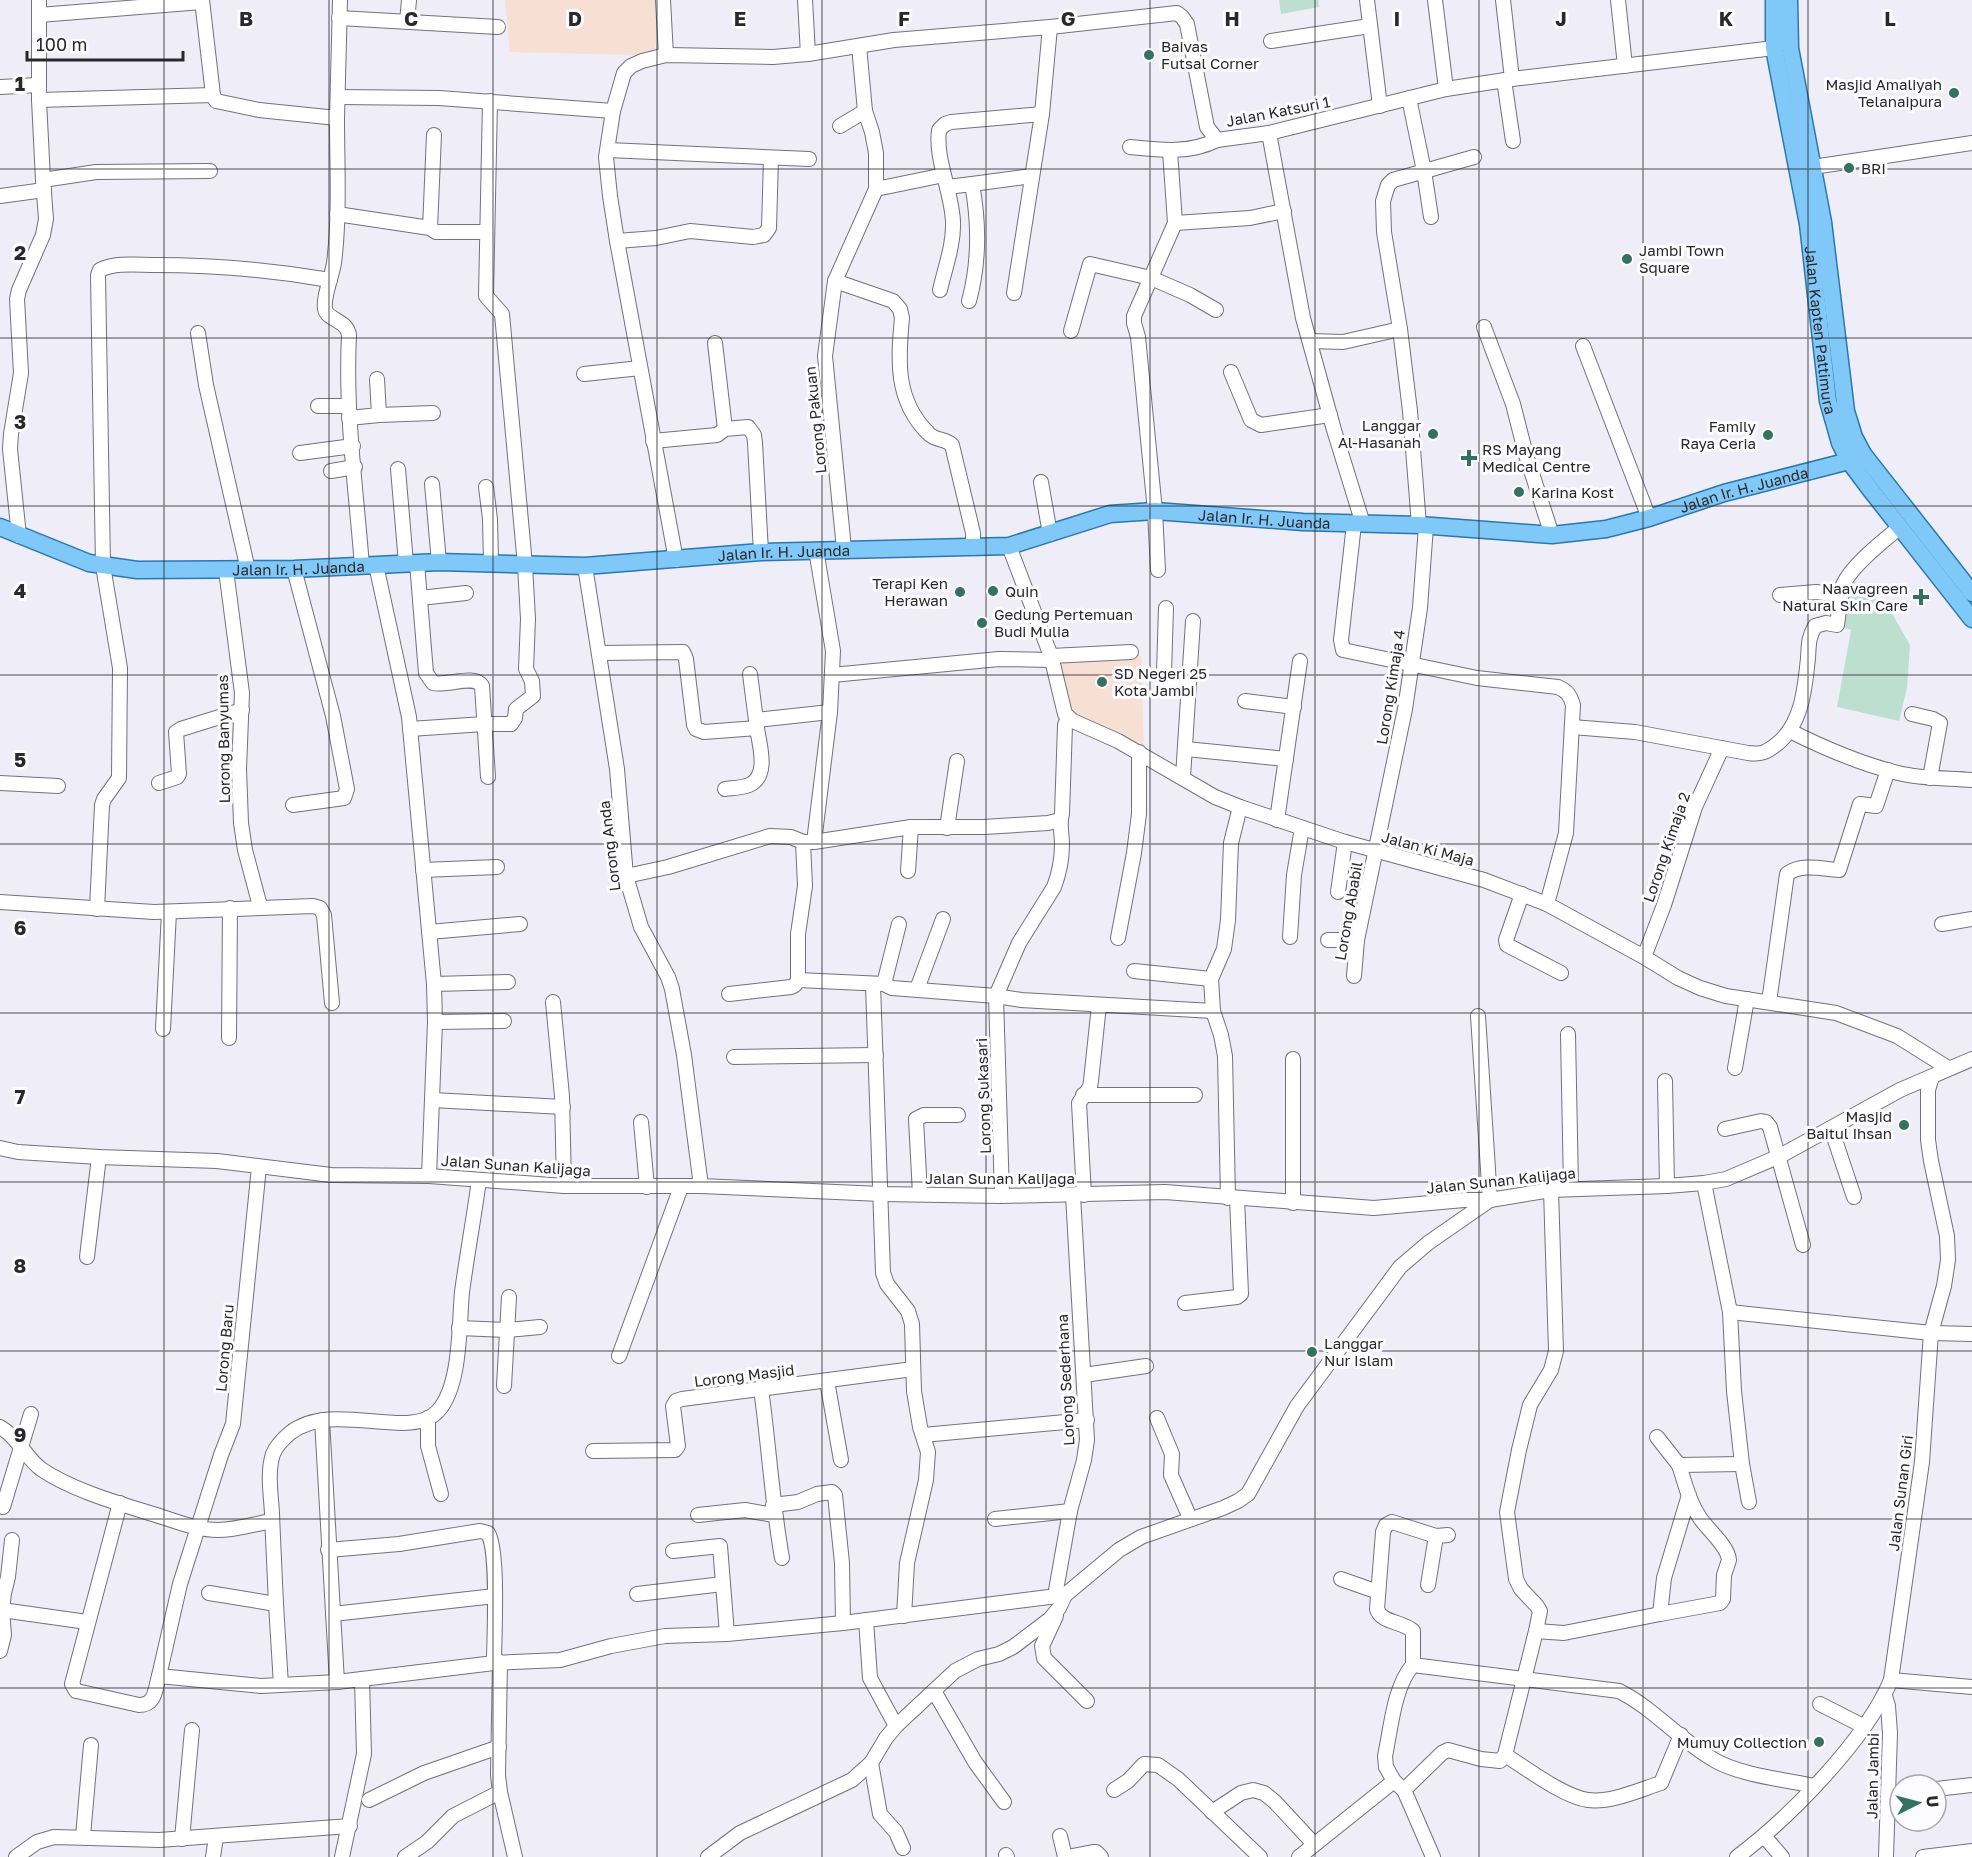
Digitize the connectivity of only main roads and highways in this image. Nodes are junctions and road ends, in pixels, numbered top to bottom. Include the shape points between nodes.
1 (1774, 0) edge
2 (1789, 0) edge
3 (1856, 458) junction
4 (0, 527) edge
5 (1970, 588) edge
6 (1970, 611) edge

1 - 3 main road, Jalan Kapten Pattimura via 1774,48 1808,224 1828,400 1840,443
2 - 3 main road, Jalan Kapten Pattimura via 1790,48 1823,222 1846,411
3 - 4 main road, Jalan Ir. H. Juanda via 1606,529 1552,535 1155,510 1110,514 1009,546 761,552 585,566 439,562 294,569 137,570 89,563
3 - 5 main road, Jalan Kapten Pattimura
3 - 6 main road, Jalan Kapten Pattimura via 1900,527

